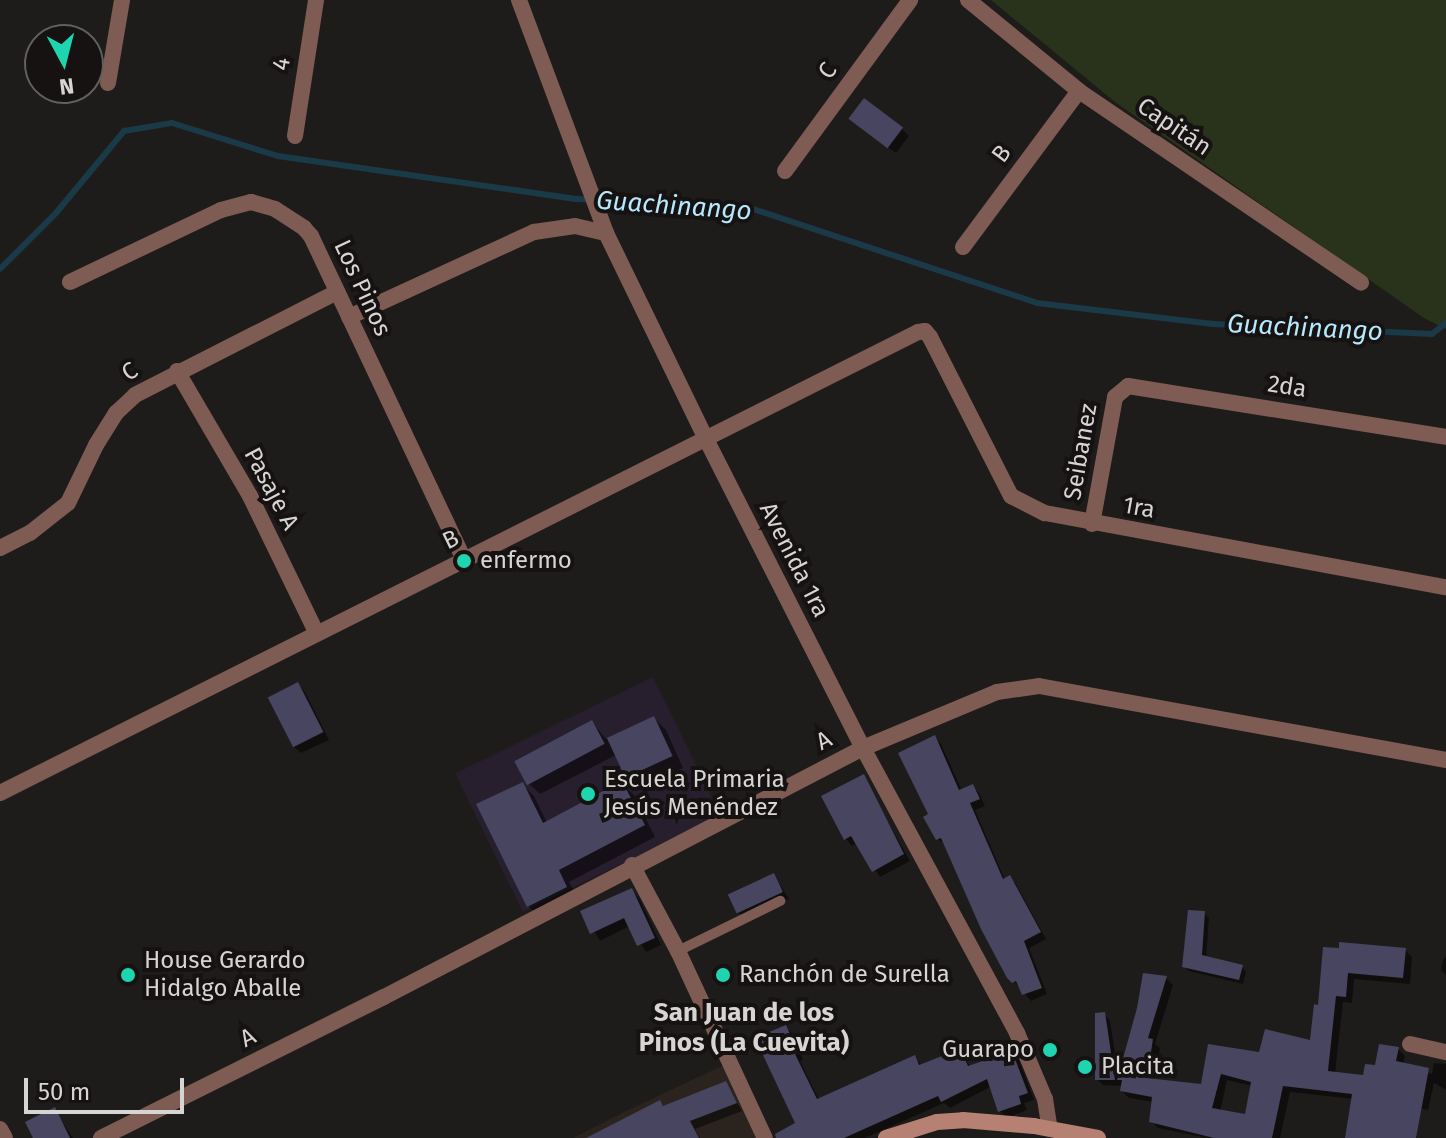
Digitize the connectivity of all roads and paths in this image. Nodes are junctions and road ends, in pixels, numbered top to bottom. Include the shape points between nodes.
1 (122, 0) edge
2 (316, 0) edge
3 (519, 0) edge
4 (910, 0) edge
5 (968, 0) edge
6 (108, 83) dead end
7 (1079, 91) junction
8 (295, 136) dead end
9 (785, 171) dead end
10 (606, 233) junction
11 (963, 247) dead end
12 (70, 282) dead end
13 (1361, 283) dead end
14 (337, 292) junction
15 (349, 317) junction
16 (925, 331) joint
17 (177, 371) junction
18 (1120, 390) joint
19 (705, 437) junction
20 (1446, 437) edge
21 (1092, 524) junction
22 (0, 548) edge
23 (464, 560) junction
24 (1446, 587) edge
25 (316, 632) junction
26 (863, 748) junction
27 (1446, 760) edge
28 (0, 793) edge
29 (632, 865) junction
30 (780, 901) dead end
31 (678, 951) junction
32 (1410, 1044) dead end
33 (1446, 1052) edge
34 (0, 1129) edge
35 (1040, 1131) edge
36 (5, 1138) edge
37 (101, 1138) edge
38 (765, 1138) edge
39 (886, 1138) edge
40 (1098, 1138) edge

1 - 6 street
2 - 8 street, 4
3 - 10 street, Avenida 1ra
4 - 9 street, C
5 - 7 street, Capitán
7 - 11 street, B
7 - 13 street, Capitán
10 - 15 street via 575,226 534,232
10 - 19 street, Avenida 1ra
12 - 14 street, Los Pinos via 221,210 251,202 275,209 304,228
14 - 15 street, Los Pinos
14 - 17 street, C
15 - 23 street, Los Pinos
16 - 19 street, B
16 - 21 street, 1ra via 1011,496 1045,513
17 - 22 street, C via 135,395 116,413 68,503 30,533
17 - 25 street, Pasaje A via 250,496
18 - 20 street, 2da via 1128,386
18 - 21 street, Seibanez
19 - 23 street, B
19 - 26 street, Avenida 1ra
21 - 24 street, 1ra
23 - 25 street, B
25 - 28 street, B
26 - 27 street, A via 997,692 1039,686
26 - 29 street, A
26 - 35 street, Avenida 1ra via 1017,1033 1045,1099
29 - 31 street
29 - 37 street, A
30 - 31 lane
31 - 38 street
32 - 33 street
34 - 36 street
35 - 39 main road via 950,1121
35 - 40 main road

